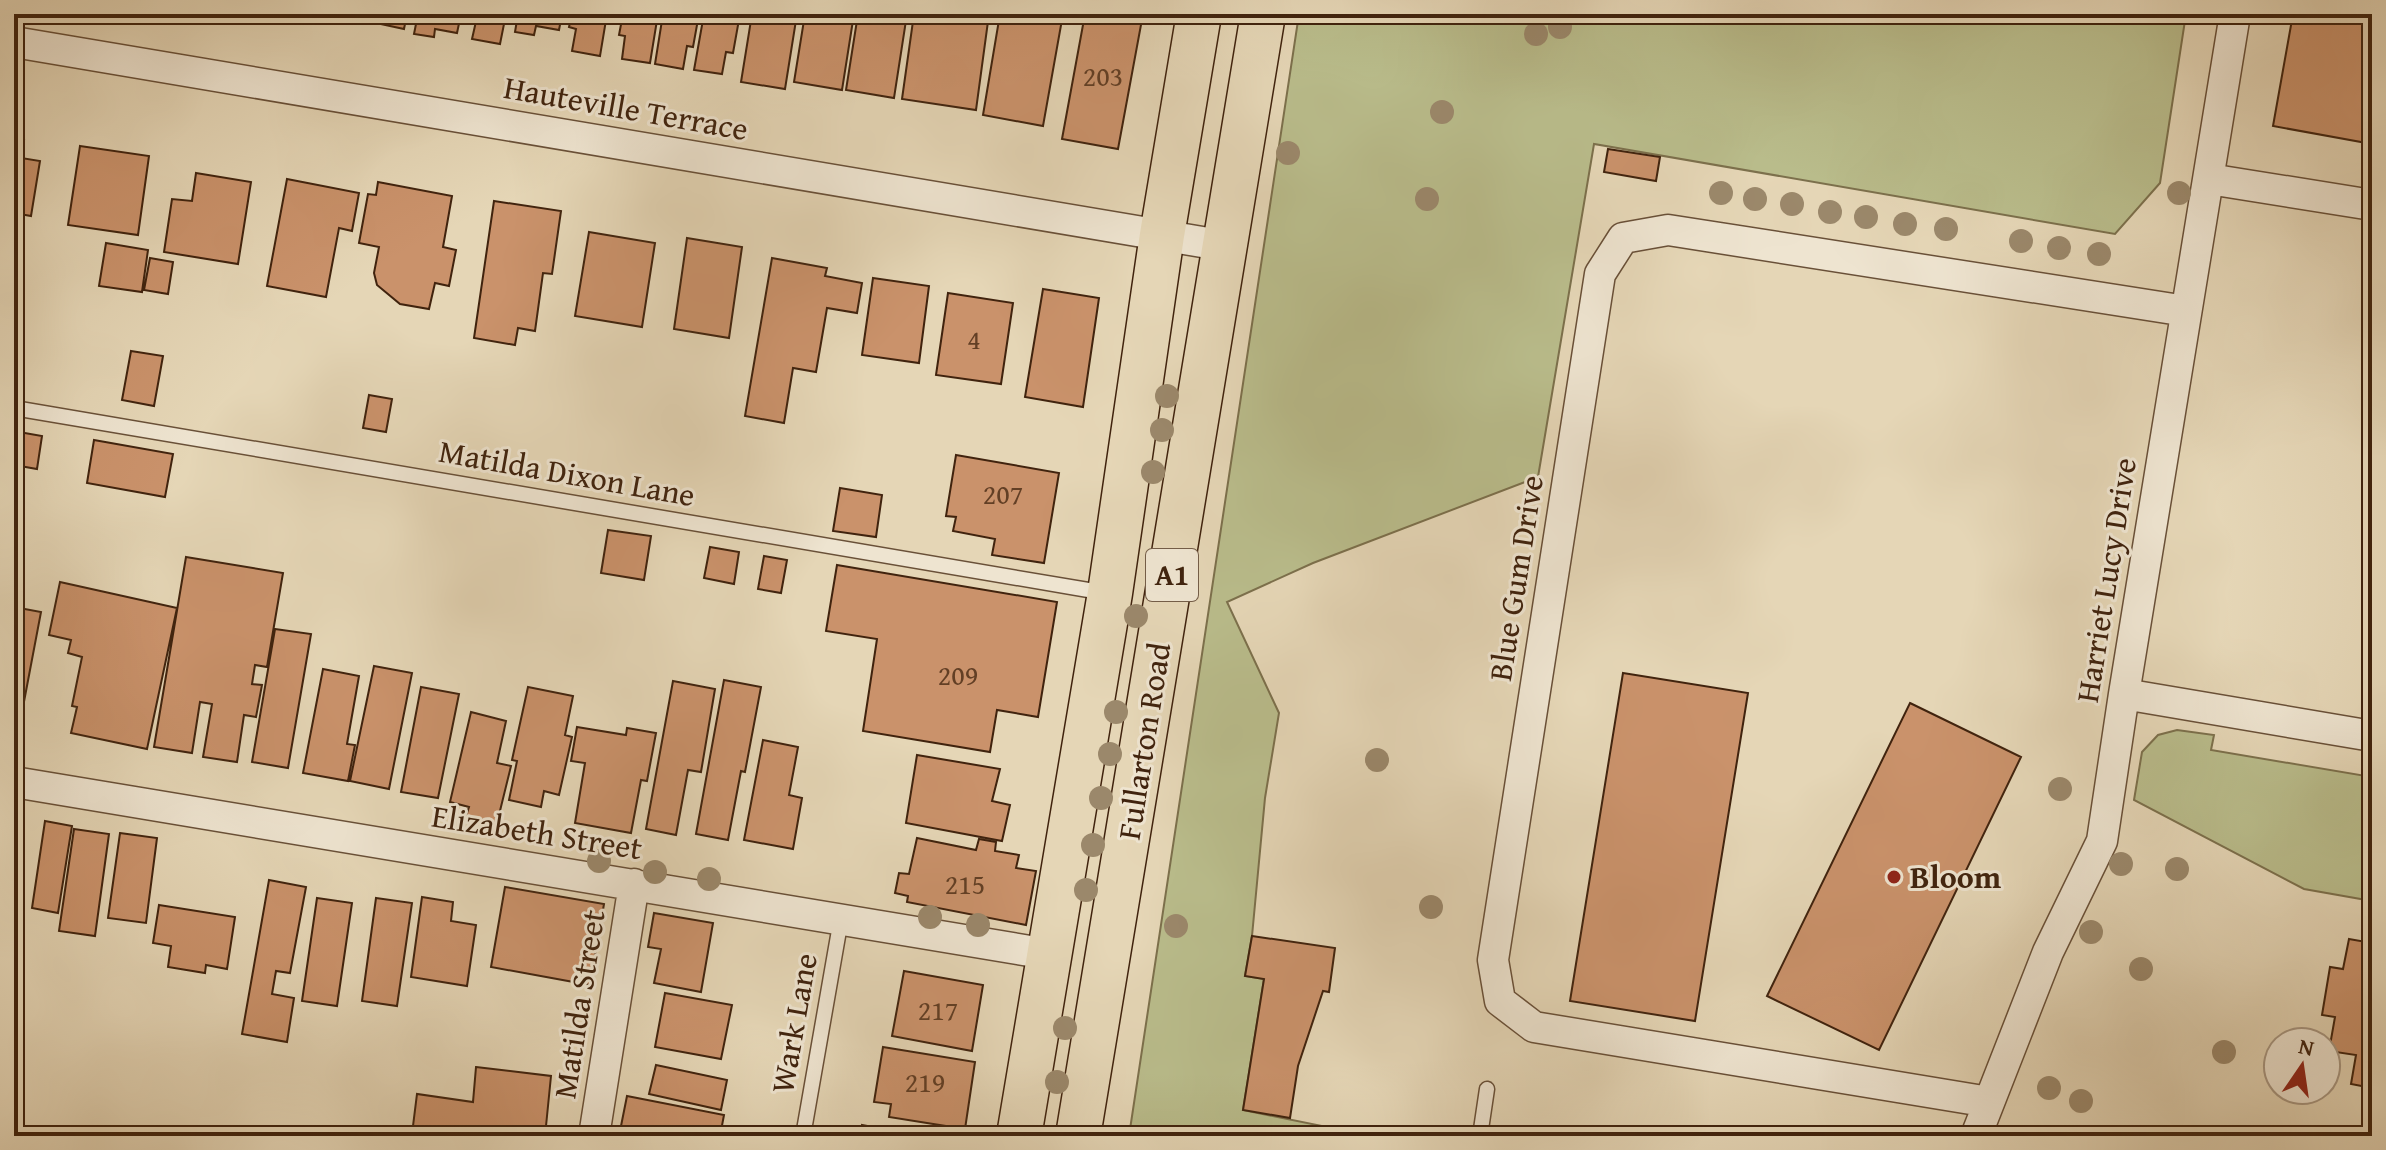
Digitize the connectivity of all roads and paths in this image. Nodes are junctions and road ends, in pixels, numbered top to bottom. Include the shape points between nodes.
1 (1199, 14) edge
2 (1263, 14) edge
3 (2235, 14) edge
4 (14, 42) edge
5 (2209, 179) junction
6 (2372, 205) edge
7 (1162, 235) junction
8 (1226, 246) junction
9 (2186, 311) junction
10 (14, 408) edge
11 (1110, 593) junction
12 (2124, 694) junction
13 (2372, 736) edge
14 (14, 782) edge
15 (634, 884) junction
16 (841, 919) junction
17 (1048, 954) junction
18 (1487, 1089) dead end
19 (1989, 1102) junction
20 (594, 1136) edge
21 (803, 1136) edge
22 (1019, 1136) edge
23 (1078, 1136) edge
24 (1480, 1136) edge
25 (1976, 1136) edge

1 - 7 main road, Fullarton Road / A1
2 - 8 main road, Fullarton Road / A1
3 - 5 street, Harriet Lucy Drive
4 - 7 street, Hauteville Terrace
5 - 6 street
5 - 9 street, Harriet Lucy Drive
7 - 8 street, Hauteville Terrace
7 - 11 main road, Fullarton Road / A1
8 - 23 main road, Fullarton Road / A1
9 - 12 street, Harriet Lucy Drive
9 - 19 street, Blue Gum Drive via 1668,230 1623,238 1600,274 1493,960 1500,1001 1534,1027
10 - 11 lane, Matilda Dixon Lane
11 - 17 main road, Fullarton Road / A1
12 - 13 street
12 - 19 street, Harriet Lucy Drive via 2102,841 2048,952
14 - 15 street, Elizabeth Street
15 - 16 street, Elizabeth Street
15 - 20 street, Matilda Street
16 - 17 street, Elizabeth Street
16 - 21 lane, Wark Lane
17 - 22 main road, Fullarton Road / A1
18 - 24 lane
19 - 25 street, Harriet Lucy Drive

